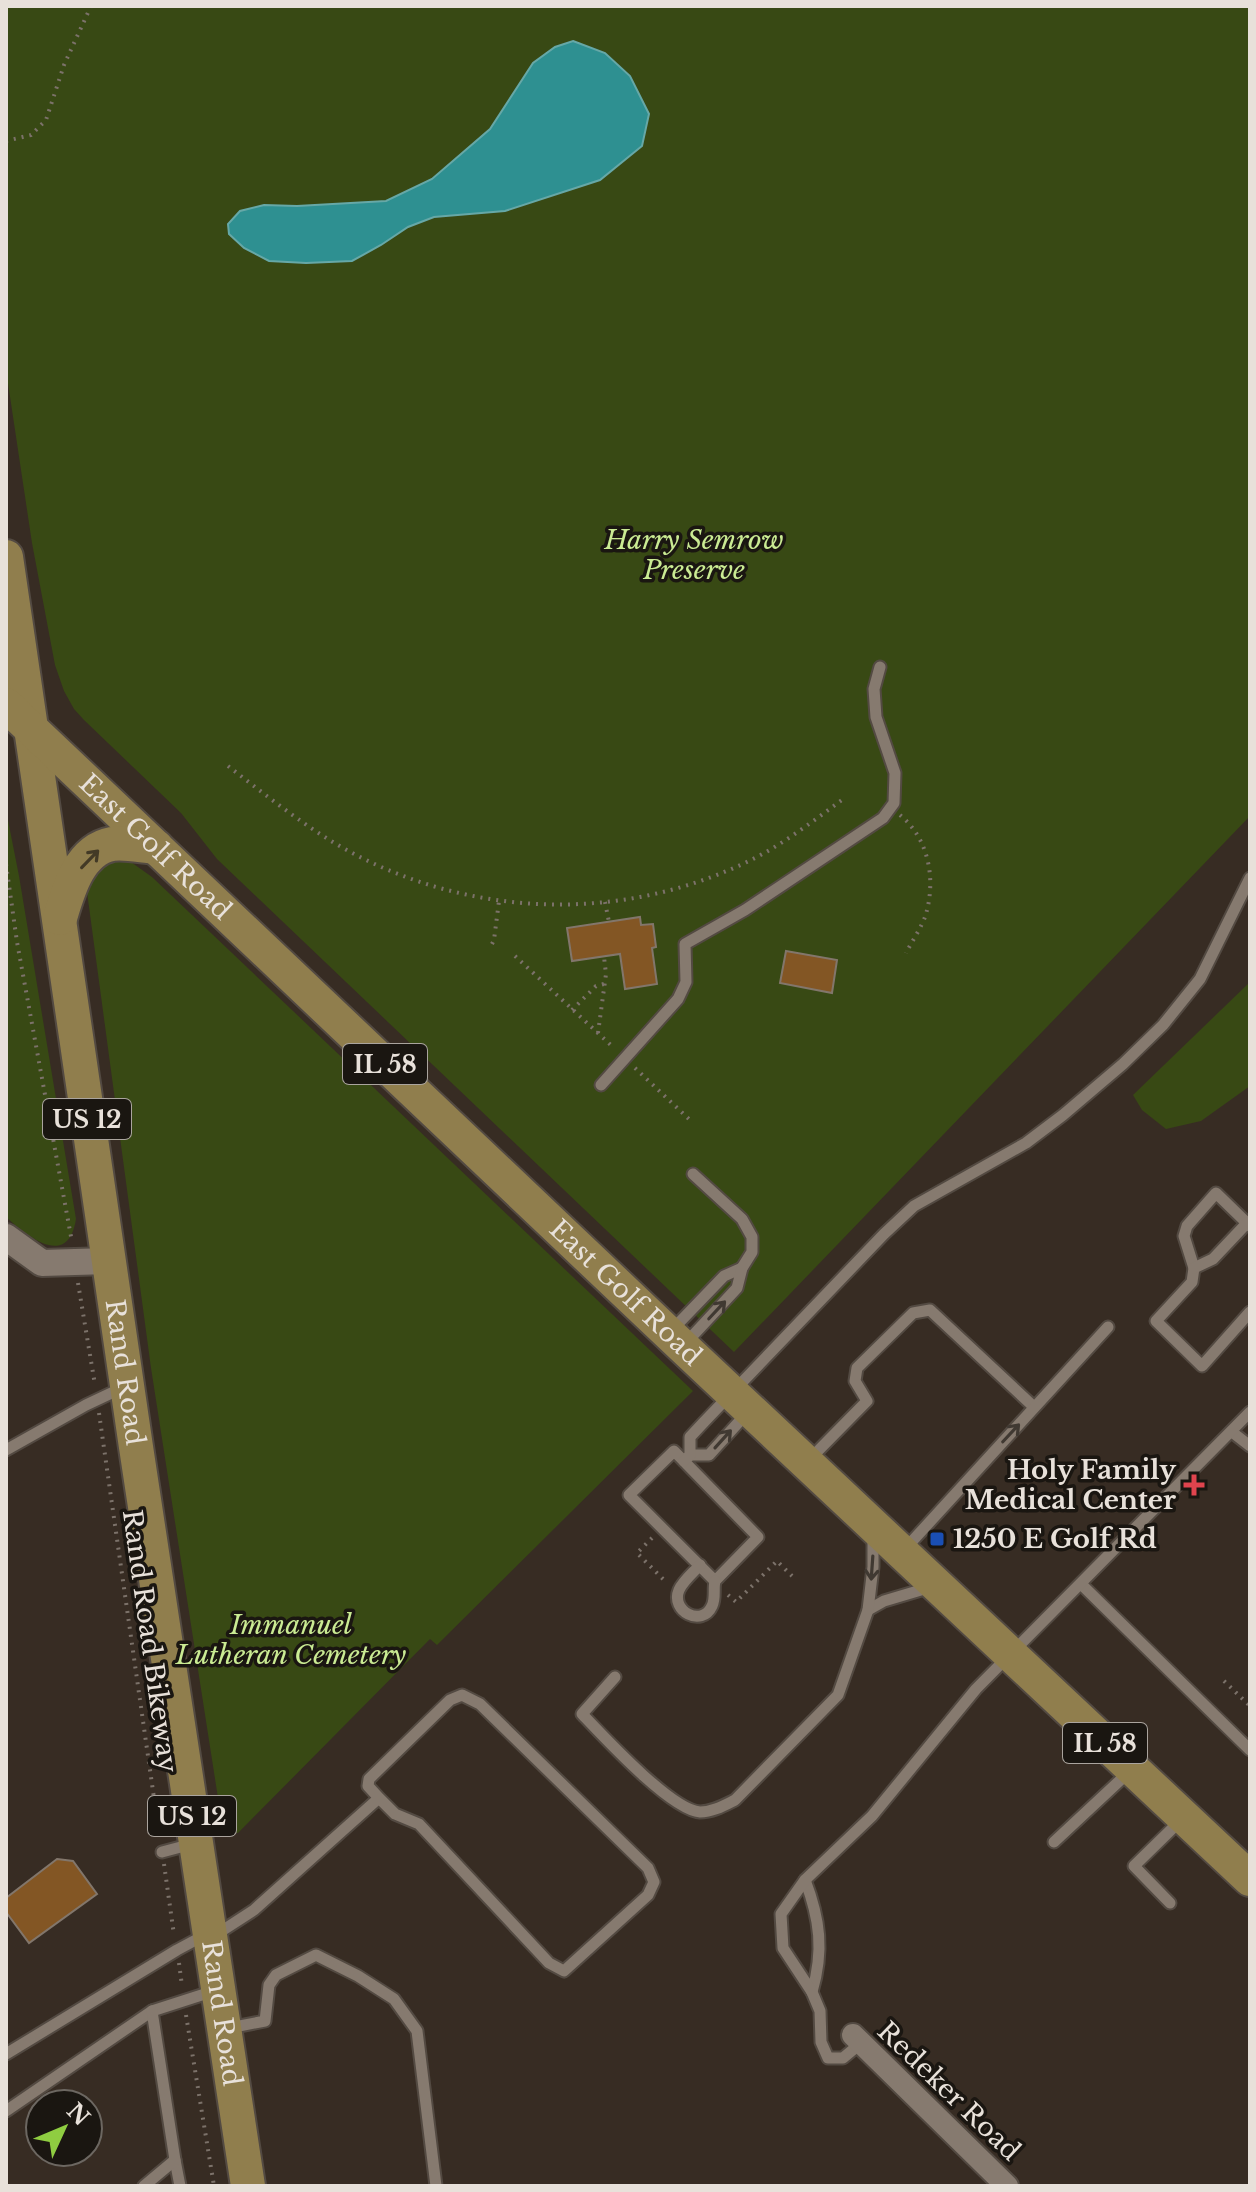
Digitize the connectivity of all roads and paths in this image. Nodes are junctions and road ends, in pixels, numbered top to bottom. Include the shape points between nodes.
1 (91, 6) edge
2 (6, 141) edge
3 (6, 557) edge
4 (880, 667) dead end
5 (18, 716) edge
6 (228, 766) dead end
7 (846, 797) dead end
8 (891, 807) junction
9 (156, 847) junction
10 (6, 864) edge
11 (1250, 878) edge
12 (499, 901) junction
13 (605, 902) junction
14 (58, 922) junction
15 (609, 922) dead end
16 (492, 944) dead end
17 (906, 953) dead end
18 (515, 956) dead end
19 (604, 957) dead end
20 (604, 984) junction
21 (572, 1010) junction
22 (598, 1033) junction
23 (625, 1058) junction
24 (601, 1085) dead end
25 (691, 1121) dead end
26 (693, 1174) dead end
27 (1249, 1224) edge
28 (71, 1236) dead end
29 (6, 1237) edge
30 (108, 1261) junction
31 (742, 1268) junction
32 (1194, 1268) junction
33 (79, 1291) dead end
34 (1250, 1312) edge
35 (1108, 1327) dead end
36 (676, 1340) junction
37 (128, 1385) junction
38 (97, 1400) junction
39 (740, 1401) junction
40 (1034, 1407) junction
41 (1250, 1412) edge
42 (1232, 1432) junction
43 (1250, 1446) edge
44 (6, 1450) edge
45 (687, 1458) junction
46 (806, 1462) junction
47 (873, 1525) junction
48 (902, 1552) junction
49 (700, 1565) junction
50 (715, 1581) junction
51 (1081, 1584) junction
52 (937, 1585) junction
53 (868, 1610) junction
54 (1010, 1654) junction
55 (615, 1677) dead end
56 (1224, 1681) dead end
57 (1250, 1706) edge
58 (1250, 1750) edge
59 (1132, 1768) junction
60 (379, 1798) junction
61 (1184, 1817) junction
62 (1054, 1842) dead end
63 (196, 1843) junction
64 (162, 1852) junction
65 (1250, 1879) edge
66 (805, 1880) junction
67 (1170, 1903) dead end
68 (210, 1936) junction
69 (177, 1950) junction
70 (218, 1989) junction
71 (812, 1992) junction
72 (184, 2000) junction
73 (152, 2011) junction
74 (224, 2029) junction
75 (857, 2039) joint
76 (6, 2054) edge
77 (6, 2111) edge
78 (175, 2160) junction
79 (144, 2186) edge
80 (180, 2186) edge
81 (214, 2186) edge
82 (248, 2186) edge
83 (436, 2186) edge
84 (1007, 2186) edge

1 - 2 path via 46,120 31,135
3 - 5 main road, Rand Road / US 12
4 - 8 lane via 874,689 876,717 895,773
5 - 9 main road, East Golf Road / IL 58
5 - 14 main road, Rand Road / US 12
6 - 12 path via 309,826 372,862 408,878
7 - 13 path via 756,857 662,893
8 - 17 path via 919,835 929,866 926,917
8 - 23 lane via 850,842 685,944 686,982 678,999
14 -> 9 main road via 71,884 94,852 109,844
9 - 36 main road, East Golf Road / IL 58
10 - 28 path
11 - 39 lane via 1200,979 1163,1025 1026,1143 914,1206 873,1245
12 - 13 path
12 - 16 path
13 - 15 path
14 - 30 main road, Rand Road / US 12
18 - 21 path
19 - 20 path
20 - 21 path
20 - 22 path
21 - 22 path
22 - 23 path
23 - 24 lane
23 - 25 path
26 - 31 lane via 742,1219 752,1237 752,1252
27 - 32 lane via 1213,1259
27 - 32 lane via 1216,1193 1184,1236
29 - 30 street via 42,1263
30 - 37 main road, Rand Road / US 12
31 - 36 lane via 724,1276
36 -> 31 lane via 737,1288
32 - 34 lane via 1192,1282 1156,1321 1202,1366
33 - 38 path, Rand Road Bikeway
35 - 40 lane
36 - 39 main road, East Golf Road / IL 58
37 - 38 lane
37 - 63 main road, Rand Road / US 12
38 - 44 lane
38 - 64 path, Rand Road Bikeway
39 - 45 lane via 690,1437
45 -> 39 lane via 709,1455
39 - 46 main road, East Golf Road / IL 58
40 - 46 lane via 930,1310 913,1313 857,1368 855,1381 867,1401
48 -> 40 lane
41 - 42 lane
42 - 43 lane
42 - 51 lane
45 - 49 lane via 674,1451 629,1495
45 - 50 lane via 758,1537
46 - 47 main road, East Golf Road / IL 58
47 - 48 main road, East Golf Road / IL 58
47 -> 53 lane
48 - 52 main road, East Golf Road / IL 58
49 - 50 lane
49 - 50 lane via 679,1591 683,1611 696,1617 709,1611
51 - 54 lane
51 - 58 lane
52 - 53 lane
52 - 54 main road, East Golf Road / IL 58
53 - 55 lane via 838,1695 735,1800 717,1809 701,1812 674,1801 582,1714
54 - 59 main road, East Golf Road / IL 58
54 - 66 lane via 872,1816
56 - 57 path
59 - 61 main road, East Golf Road / IL 58
59 - 62 lane
60 - 60 lane via 395,1814 419,1824 549,1963 564,1971 648,1895 654,1882 648,1868 480,1704 462,1695 450,1700 369,1779 368,1786
60 - 68 lane via 254,1910
61 - 65 main road, East Golf Road / IL 58
61 - 67 lane via 1134,1866
63 - 64 lane
63 - 68 main road, Rand Road / US 12
64 - 69 path, Rand Road Bikeway
66 - 71 lane via 816,1909 819,1945
66 - 71 lane via 781,1914 783,1948
68 - 69 lane
68 - 70 main road, Rand Road / US 12
69 - 72 path, Rand Road Bikeway
69 - 76 lane
70 - 72 lane
70 - 74 main road, Rand Road / US 12
71 - 75 lane via 828,2058 843,2058
72 - 73 lane
72 - 81 path, Rand Road Bikeway
73 - 77 lane
73 - 78 lane
74 - 82 main road, Rand Road / US 12
74 - 83 lane via 265,2021 269,1985 276,1975 316,1955 394,1999 417,2031
75 - 84 street, Redeker Road
78 - 79 lane
78 - 80 lane

